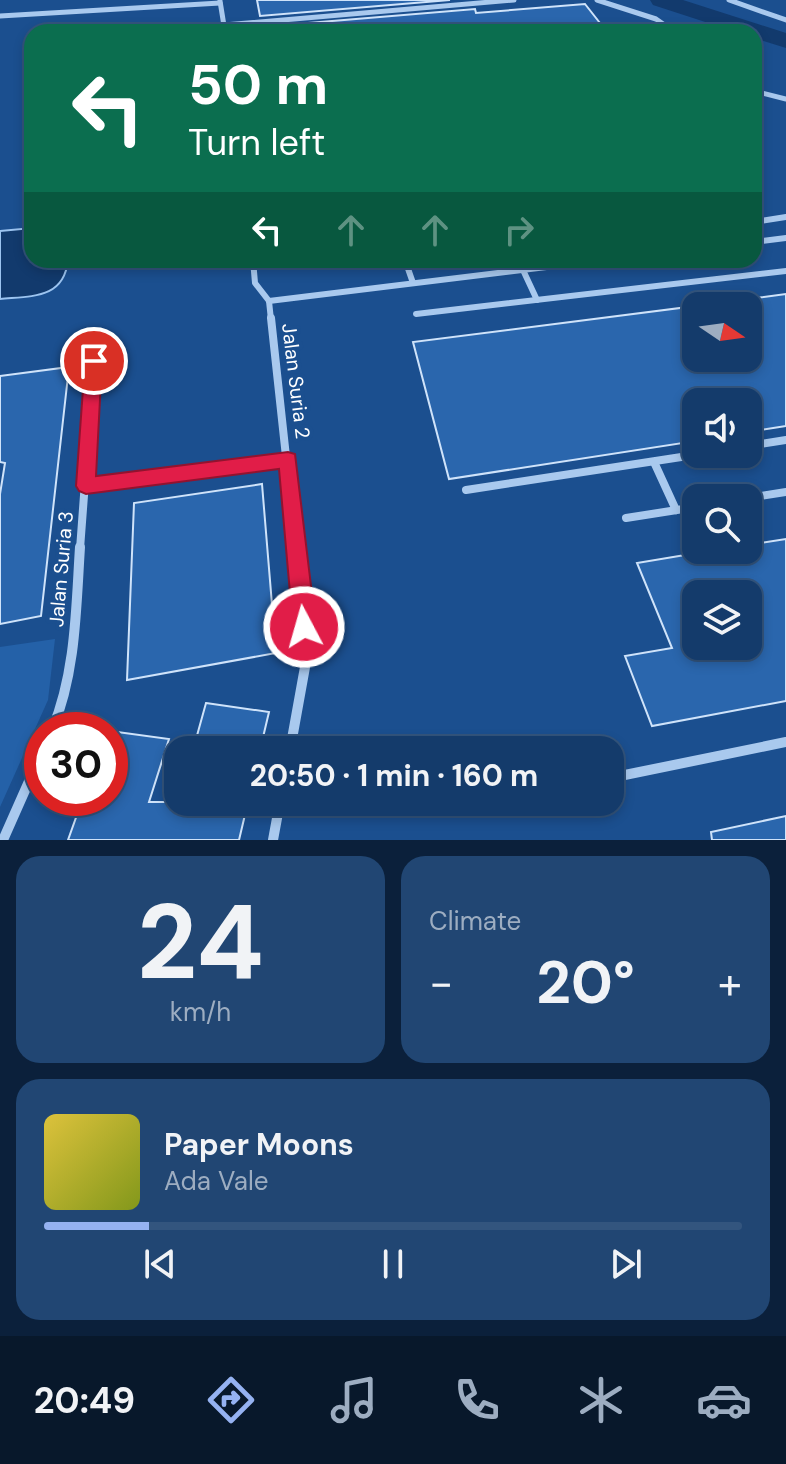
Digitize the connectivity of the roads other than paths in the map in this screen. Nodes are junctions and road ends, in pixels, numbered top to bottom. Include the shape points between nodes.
1 (78, 0) edge
2 (514, 0) edge
3 (597, 0) edge
4 (729, 0) edge
5 (220, 1) edge
6 (193, 2) edge
7 (76, 11) junction
8 (0, 16) edge
9 (786, 20) edge
10 (224, 24) edge
11 (236, 24) edge
12 (663, 24) edge
13 (762, 93) edge
14 (786, 99) edge
15 (786, 217) edge
16 (762, 221) edge
17 (786, 238) edge
18 (762, 241) edge
19 (254, 268) edge
20 (408, 268) edge
21 (532, 268) edge
22 (523, 270) junction
23 (786, 271) edge
24 (413, 283) junction
25 (537, 300) junction
26 (269, 301) junction
27 (416, 314) dead end
28 (94, 361) dead end
29 (786, 440) edge
30 (762, 444) edge
31 (682, 457) edge
32 (288, 460) junction
33 (654, 462) junction
34 (86, 486) junction
35 (466, 490) dead end
36 (786, 492) edge
37 (762, 496) edge
38 (682, 509) edge
39 (676, 510) junction
40 (626, 518) dead end
41 (60, 712) edge
42 (293, 736) edge
43 (786, 742) edge
44 (624, 775) edge
45 (24, 793) edge
46 (277, 816) edge
47 (3, 840) edge
48 (273, 840) edge

1 - 7 street
2 - 11 street
3 - 12 street
4 - 9 street
5 - 6 street
5 - 10 street
6 - 7 street
7 - 8 street
13 - 14 street
15 - 16 street
17 - 18 street
19 - 26 street, Jalan Suria 2 via 255,283
20 - 24 street
21 - 22 street
22 - 24 street
22 - 25 street
23 - 25 street
24 - 26 street
25 - 27 street
26 - 32 street, Jalan Suria 2
28 - 34 street, Jalan Suria 3
29 - 30 street
31 - 33 street
32 - 34 street
32 - 42 street, Jalan Suria 2 via 307,656
33 - 35 street
33 - 39 street
34 - 41 street, Jalan Suria 3 via 74,631
36 - 37 street
38 - 39 street
39 - 40 street
43 - 44 street
45 - 47 street
46 - 48 street

